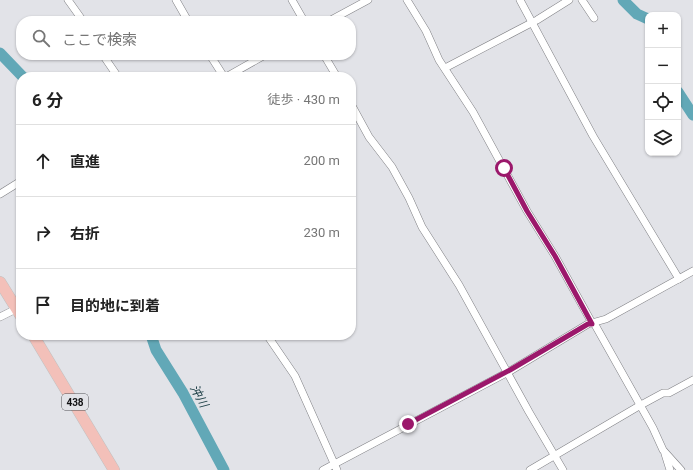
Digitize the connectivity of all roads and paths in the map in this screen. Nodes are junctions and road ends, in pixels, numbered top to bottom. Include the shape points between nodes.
1 (68, 0) edge
2 (176, 0) edge
3 (292, 0) edge
4 (368, 0) edge
5 (407, 0) edge
6 (520, 0) edge
7 (569, 0) edge
8 (582, 0) edge
9 (79, 16) edge
10 (185, 16) edge
11 (301, 16) edge
12 (338, 16) edge
13 (594, 18) dead end
14 (533, 22) junction
15 (106, 60) edge
16 (213, 60) edge
17 (256, 60) edge
18 (327, 60) edge
19 (447, 67) junction
20 (115, 72) edge
21 (222, 72) edge
22 (234, 72) edge
23 (333, 72) edge
24 (356, 113) edge
25 (16, 184) edge
26 (0, 194) edge
27 (693, 271) edge
28 (679, 279) junction
29 (0, 282) edge
30 (16, 308) edge
31 (16, 314) edge
32 (0, 317) edge
33 (593, 323) junction
34 (36, 340) edge
35 (270, 340) edge
36 (508, 372) junction
37 (693, 380) edge
38 (641, 405) junction
39 (663, 450) junction
40 (554, 455) junction
41 (335, 467) edge
42 (114, 470) edge
43 (324, 470) edge
44 (530, 470) edge
45 (563, 470) edge
46 (670, 470) edge
47 (681, 470) edge

1 - 9 street
2 - 10 street
3 - 11 street
4 - 12 street
5 - 19 street
6 - 14 street
7 - 14 street
8 - 13 street
14 - 19 street
14 - 28 street via 592,136
15 - 20 street
16 - 21 street
17 - 22 street
18 - 23 street
19 - 33 street
24 - 36 street via 369,137 392,167 422,227 459,285
25 - 26 street
27 - 28 street
28 - 33 street via 606,319
29 - 30 highway
31 - 32 street
33 - 36 street
33 - 38 street
34 - 42 highway, 438
35 - 41 street via 295,376
36 - 40 street
36 - 41 street
37 - 38 street
38 - 39 street
38 - 40 street
39 - 46 street
39 - 47 street
40 - 44 street
40 - 45 street
41 - 43 street

